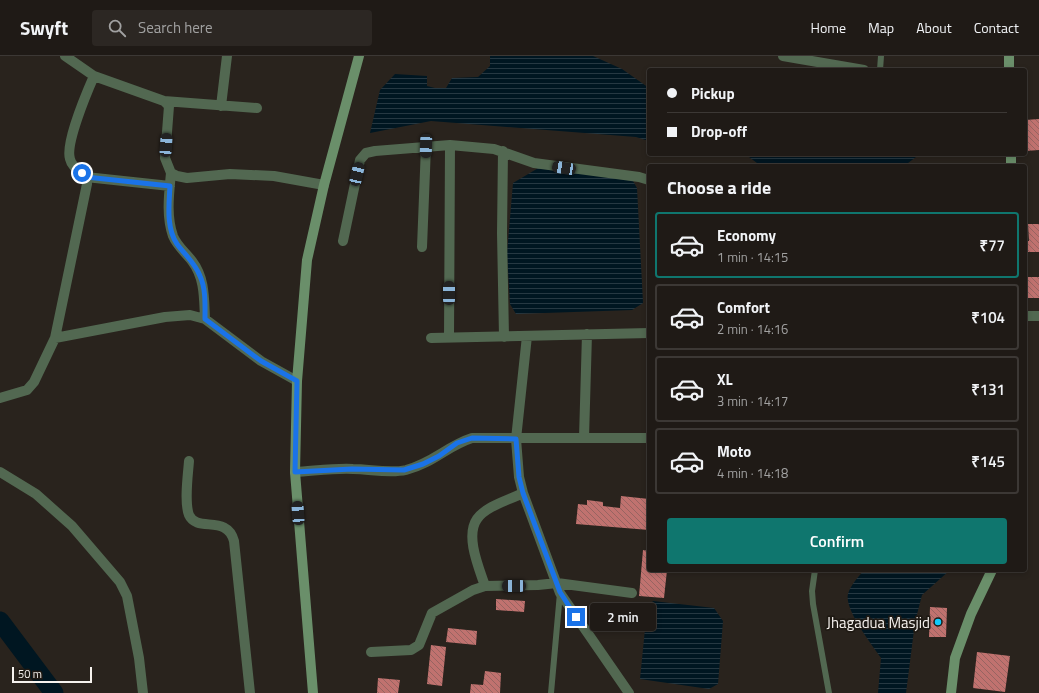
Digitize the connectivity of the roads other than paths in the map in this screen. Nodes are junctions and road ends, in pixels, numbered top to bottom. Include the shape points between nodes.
1 (65, 56) edge
2 (227, 56) edge
3 (359, 56) edge
4 (783, 56) edge
5 (880, 56) edge
6 (1009, 56) edge
7 (852, 68) edge
8 (880, 68) edge
9 (1009, 68) edge
10 (94, 76) junction
11 (164, 101) junction
12 (221, 106) junction
13 (257, 108) dead end
14 (450, 145) junction
15 (426, 146) junction
16 (503, 151) junction
17 (171, 173) junction
18 (86, 177) junction
19 (647, 179) edge
20 (324, 185) junction
21 (170, 186) junction
22 (343, 241) dead end
23 (422, 247) dead end
24 (1027, 316) edge
25 (1039, 316) edge
26 (205, 319) junction
27 (647, 333) edge
28 (587, 334) junction
29 (527, 336) junction
30 (504, 337) junction
31 (55, 338) junction
32 (431, 338) dead end
33 (449, 338) junction
34 (297, 381) junction
35 (0, 398) edge
36 (584, 438) junction
37 (647, 438) edge
38 (516, 439) junction
39 (189, 461) dead end
40 (0, 472) edge
41 (295, 472) junction
42 (523, 493) junction
43 (815, 572) edge
44 (991, 572) edge
45 (485, 586) junction
46 (559, 588) junction
47 (632, 593) dead end
48 (371, 652) dead end
49 (143, 693) edge
50 (250, 693) edge
51 (313, 693) edge
52 (552, 693) edge
53 (629, 693) edge
54 (829, 693) edge
55 (951, 693) edge

1 - 10 street
2 - 12 street
3 - 20 street
4 - 7 street
5 - 8 lane
6 - 9 street
10 - 11 street
10 - 18 street via 81,107 68,152 73,166
11 - 12 street
11 - 17 street via 169,106 165,158
12 - 13 street
14 - 15 street
14 - 16 street
14 - 33 street
15 - 22 street via 366,153 360,160
15 - 23 street
16 - 19 street via 534,163
16 - 30 street
17 - 20 street via 187,178 230,174 274,176
17 - 21 street
18 - 21 street
18 - 31 street via 87,184
20 - 34 street via 307,260
21 - 26 street via 168,208 173,236 201,277 204,287
24 - 25 street
26 - 31 street via 190,315 165,317
26 - 34 street via 261,361
27 - 28 street
28 - 29 street
28 - 36 street
29 - 30 street
29 - 38 street
30 - 33 street
31 - 35 street via 34,382 27,390
32 - 33 street
34 - 41 street
36 - 37 street
36 - 38 street
38 - 41 street via 472,438 457,443 423,464 404,470
38 - 42 street
39 - 50 street via 189,515 195,522 227,528 232,533
40 - 49 street via 36,494 72,526 120,582 127,596
41 - 51 street
42 - 45 street via 493,507 476,520 473,548
42 - 46 street
43 - 54 lane via 813,604
44 - 55 street via 955,658
45 - 46 street via 538,585
45 - 48 street via 466,593 432,613 420,645 411,650
46 - 47 street
46 - 52 lane
46 - 53 street

